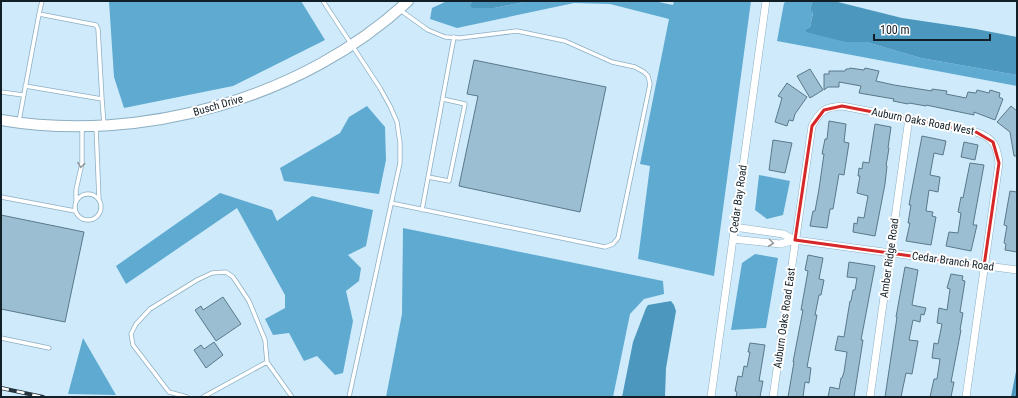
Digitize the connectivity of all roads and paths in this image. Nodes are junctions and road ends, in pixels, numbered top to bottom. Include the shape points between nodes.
1 (42, 1) edge
2 (323, 1) edge
3 (408, 1) edge
4 (766, 1) edge
5 (399, 9) junction
6 (39, 14) junction
7 (454, 37) junction
8 (352, 44) junction
9 (25, 86) junction
10 (1, 92) edge
11 (23, 96) junction
12 (102, 99) junction
13 (443, 99) junction
14 (909, 118) junction
15 (1, 120) edge
16 (19, 123) junction
17 (100, 125) junction
18 (82, 126) junction
19 (428, 177) junction
20 (1, 197) edge
21 (99, 201) junction
22 (76, 203) junction
23 (391, 203) junction
24 (422, 210) junction
25 (76, 211) junction
26 (734, 227) junction
27 (733, 239) junction
28 (795, 240) junction
29 (890, 252) junction
30 (984, 266) junction
31 (1017, 270) edge
32 (1, 338) edge
33 (49, 348) dead end
34 (267, 362) junction
35 (187, 397) edge
36 (203, 397) edge
37 (292, 397) edge
38 (350, 397) edge
39 (711, 397) edge
40 (773, 397) edge
41 (870, 397) edge
42 (966, 397) edge

1 - 6 lane
2 - 8 lane
3 - 5 street, Busch Drive
4 - 26 street, Cedar Bay Road
5 - 7 lane via 428,30 445,37
5 - 8 street, Busch Drive
6 - 9 lane
6 - 12 lane via 96,25
7 - 13 lane
7 - 24 lane via 517,31 565,41 612,62 635,67 648,76 650,84 618,238 613,244 605,247
8 - 17 street, Busch Drive via 293,77 228,103 189,114
8 - 23 lane via 380,88 397,122 400,163
9 - 11 lane
9 - 12 lane
10 - 11 lane
11 - 16 lane
12 - 17 lane
13 - 19 lane
13 - 19 lane via 465,104 449,181
14 - 28 street, Auburn Oaks Road West via 842,106 830,107 817,116 812,126
14 - 29 street, Amber Ridge Road
14 - 30 street, Auburn Oaks Road West via 976,132 994,142 999,163
15 - 16 street, Busch Drive
16 - 18 street, Busch Drive
17 - 18 street, Busch Drive
17 - 21 lane
18 -> 22 lane via 82,162
19 - 24 lane
20 - 25 lane
21 - 22 lane via 95,196 88,194 81,196
21 - 25 lane via 100,213 94,219 85,220
22 - 25 lane
23 - 24 lane
23 - 38 lane
26 - 27 street, Cedar Bay Road
26 - 28 street, Cedar Branch Road via 783,234
27 -> 28 street, Cedar Branch Road via 780,244
27 - 39 street, Cedar Bay Road
28 - 29 street, Cedar Branch Road
28 - 40 street, Auburn Oaks Road East
29 - 30 street, Cedar Branch Road
29 - 41 street, Amber Ridge Road
30 - 31 street, Cedar Branch Road
30 - 42 street, Auburn Oaks Road West
32 - 33 lane
34 - 35 lane via 265,340 249,301 233,277 226,272 212,273 150,309 136,324 131,334 133,345 169,392
34 - 36 lane
34 - 37 lane

